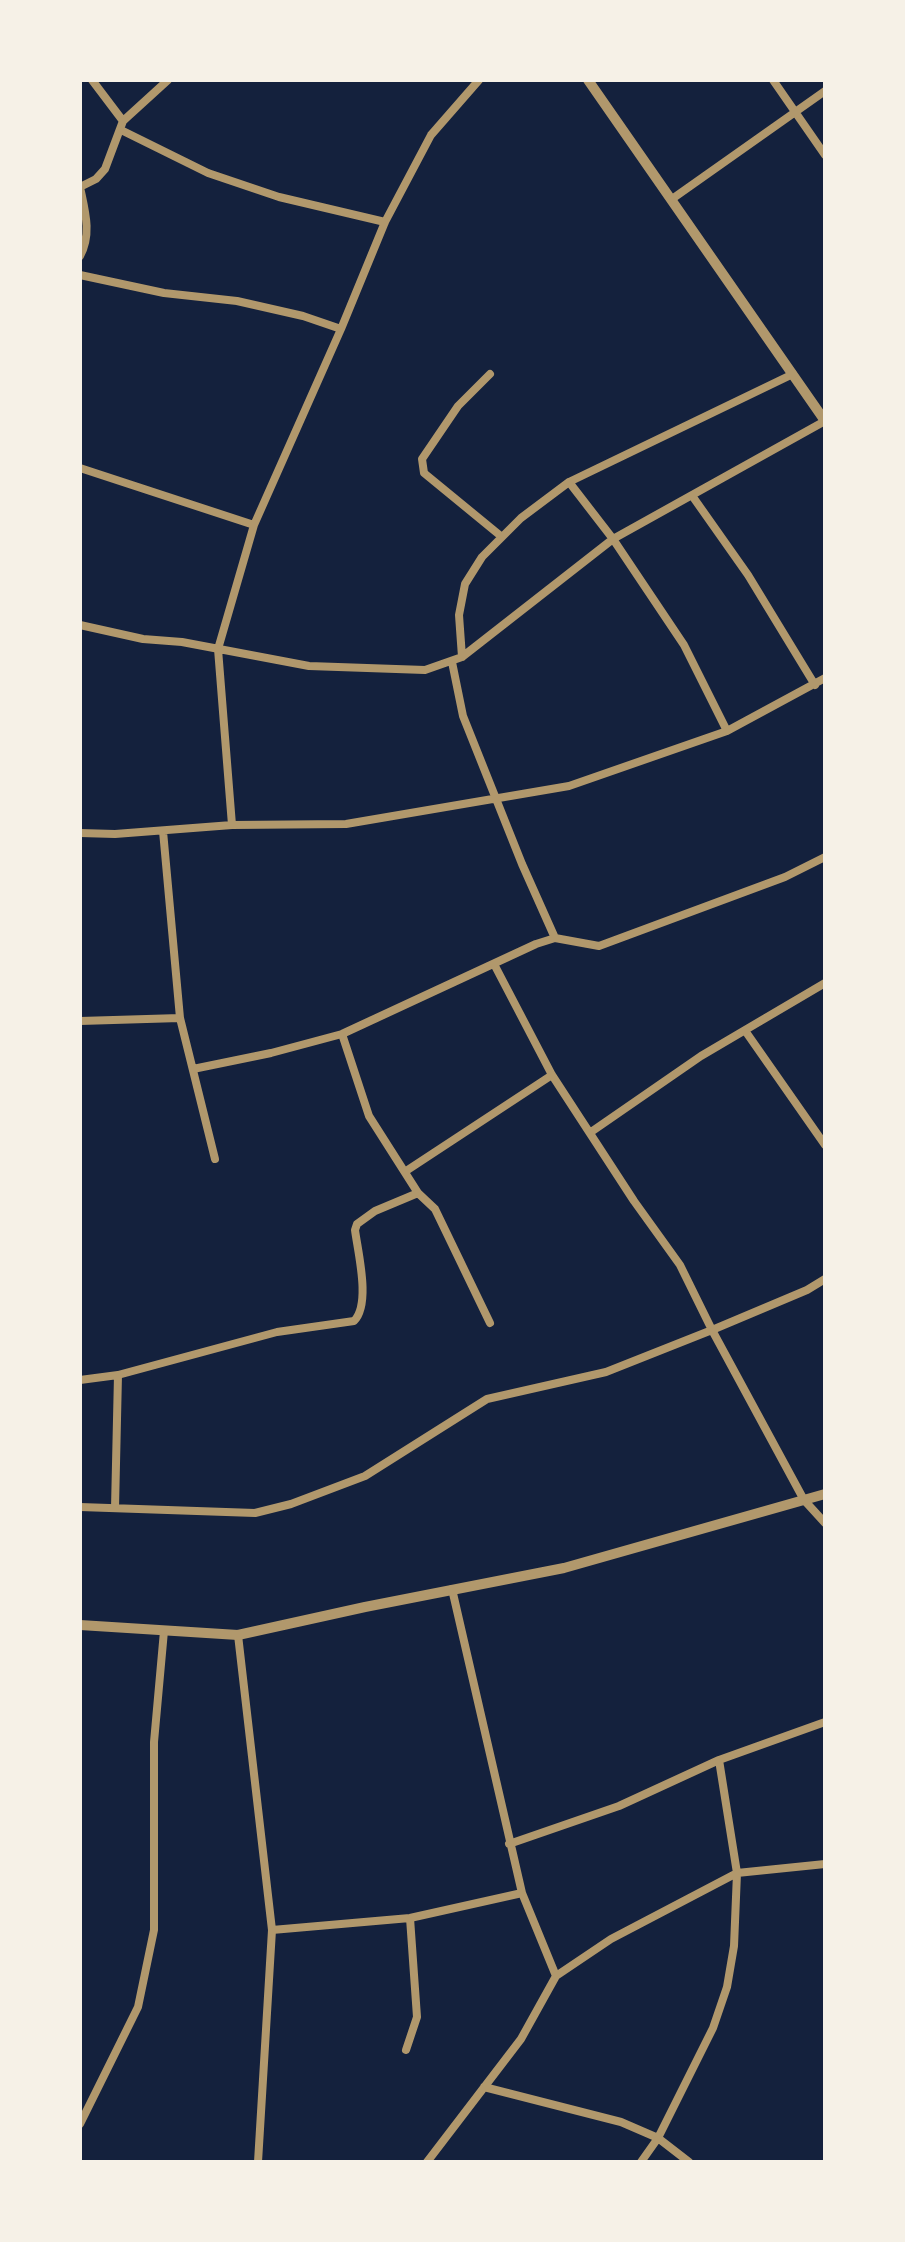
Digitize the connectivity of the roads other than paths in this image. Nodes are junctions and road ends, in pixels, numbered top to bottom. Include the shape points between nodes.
1 (92, 80) edge
2 (168, 80) edge
3 (479, 80) edge
4 (588, 80) edge
5 (773, 80) edge
6 (825, 91) edge
7 (794, 111) junction
8 (122, 125) junction
9 (825, 155) edge
10 (80, 187) edge
11 (672, 199) junction
12 (385, 222) junction
13 (80, 256) edge
14 (80, 275) edge
15 (341, 329) junction
16 (490, 374) dead end
17 (793, 374) junction
18 (825, 421) edge
19 (80, 468) edge
20 (569, 482) junction
21 (693, 497) junction
22 (254, 525) junction
23 (502, 537) junction
24 (613, 539) junction
25 (80, 625) edge
26 (218, 649) junction
27 (462, 657) junction
28 (452, 662) junction
29 (825, 678) edge
30 (815, 685) junction
31 (727, 731) junction
32 (496, 797) junction
33 (232, 825) junction
34 (163, 831) junction
35 (80, 833) edge
36 (825, 857) edge
37 (555, 938) junction
38 (494, 964) junction
39 (825, 983) edge
40 (180, 1018) junction
41 (80, 1021) edge
42 (746, 1032) junction
43 (342, 1034) junction
44 (193, 1069) junction
45 (552, 1075) junction
46 (591, 1132) junction
47 (825, 1145) edge
48 (215, 1159) dead end
49 (406, 1171) junction
50 (418, 1193) junction
51 (825, 1279) edge
52 (490, 1323) dead end
53 (712, 1330) junction
54 (118, 1375) junction
55 (80, 1380) edge
56 (825, 1494) edge
57 (804, 1500) junction
58 (80, 1507) edge
59 (115, 1508) junction
60 (825, 1523) edge
61 (452, 1589) junction
62 (80, 1625) edge
63 (164, 1631) junction
64 (238, 1635) junction
65 (825, 1722) edge
66 (719, 1760) junction
67 (509, 1844) junction
68 (825, 1864) edge
69 (737, 1873) junction
70 (522, 1893) junction
71 (410, 1918) junction
72 (272, 1930) junction
73 (556, 1976) junction
74 (406, 2050) dead end
75 (484, 2087) junction
76 (80, 2124) edge
77 (658, 2138) junction
78 (258, 2162) edge
79 (427, 2162) edge
80 (641, 2162) edge
81 (689, 2162) edge

1 - 8 street
2 - 8 street
3 - 12 street via 431,135
4 - 11 street
5 - 7 street
6 - 7 street
7 - 9 street
7 - 11 street
8 - 10 street via 105,169
8 - 12 street via 208,173 279,197
10 - 13 street via 87,224
11 - 17 street
12 - 15 street
14 - 15 street via 164,293 237,301
15 - 22 street
16 - 23 street via 458,406 422,459 424,473
17 - 18 street
17 - 20 street
18 - 21 street
19 - 22 street
20 - 23 street
20 - 24 street
21 - 24 street
21 - 30 street
22 - 26 street
23 - 27 street via 465,584 459,615
24 - 27 street
24 - 31 street via 684,645
25 - 26 street
26 - 28 street via 309,666 425,670
26 - 33 street
27 - 28 street
28 - 32 street via 463,716
29 - 30 street
30 - 31 street
31 - 32 street via 569,786
32 - 33 street via 346,824
32 - 37 street
33 - 34 street
34 - 35 street
34 - 40 street
36 - 37 street via 599,946
37 - 38 street
38 - 43 street
38 - 45 street
39 - 42 street
40 - 41 street
40 - 44 street
42 - 46 street via 701,1056
42 - 47 street
43 - 44 street
43 - 49 street via 369,1116
44 - 48 street
45 - 46 street
45 - 49 street
46 - 53 street via 680,1265
49 - 50 street
50 - 52 street via 435,1209
50 - 54 street via 357,1224 363,1294 354,1321 277,1332
51 - 53 street
53 - 57 street
53 - 59 street via 606,1372 487,1399 365,1476 291,1504 255,1513
54 - 55 street
54 - 59 street
56 - 57 street
57 - 60 street
57 - 61 street via 564,1568
58 - 59 street
61 - 64 street
61 - 67 street
62 - 63 street
63 - 64 street
63 - 76 street via 154,1742 154,1930 138,2007
64 - 72 street
65 - 66 street
66 - 67 street via 619,1806
66 - 69 street
67 - 70 street
68 - 69 street
69 - 73 street via 611,1939
69 - 77 street via 727,1987 713,2028
70 - 71 street
70 - 73 street
71 - 72 street
71 - 74 street via 417,2017
72 - 78 street
73 - 75 street via 521,2039
75 - 77 street via 621,2122
75 - 79 street
77 - 80 street
77 - 81 street

